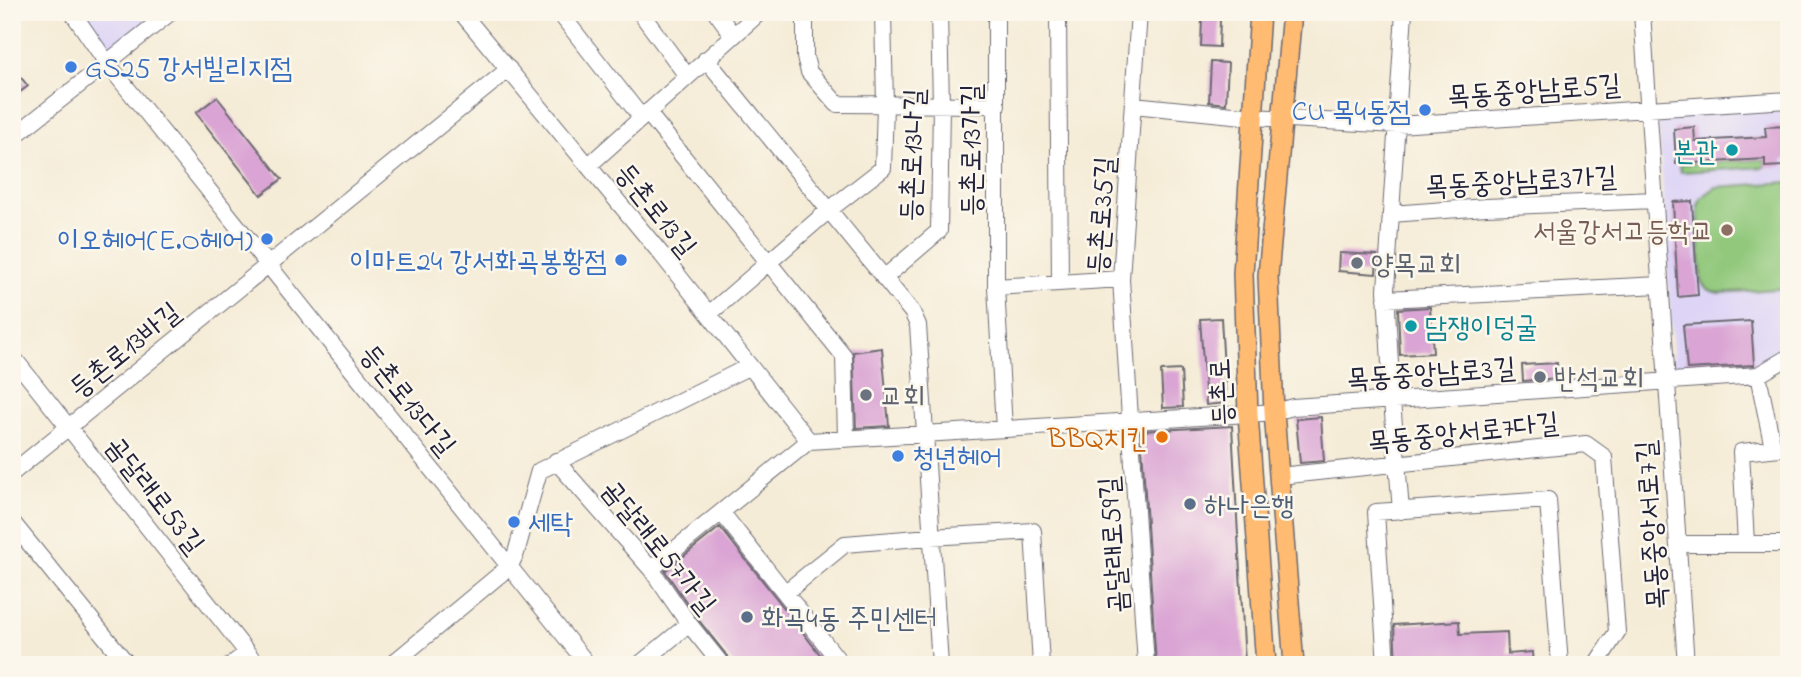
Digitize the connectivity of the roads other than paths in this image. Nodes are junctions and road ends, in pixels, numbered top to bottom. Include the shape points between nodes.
1 (72, 12) edge
2 (461, 12) edge
3 (559, 12) edge
4 (640, 12) edge
5 (716, 12) edge
6 (760, 12) edge
7 (806, 12) edge
8 (883, 12) edge
9 (939, 12) edge
10 (996, 12) edge
11 (1058, 12) edge
12 (1139, 12) edge
13 (1260, 12) edge
14 (1292, 12) edge
15 (1404, 12) edge
16 (1642, 12) edge
17 (170, 13) edge
18 (733, 35) junction
19 (706, 59) junction
20 (107, 63) junction
21 (509, 69) junction
22 (687, 76) junction
23 (1789, 100) edge
24 (885, 104) junction
25 (941, 105) junction
26 (1133, 105) junction
27 (997, 106) junction
28 (1648, 108) junction
29 (644, 114) junction
30 (1253, 117) junction
31 (1282, 119) junction
32 (1397, 125) junction
33 (12, 138) edge
34 (588, 166) junction
35 (1655, 200) junction
36 (830, 211) junction
37 (1391, 214) junction
38 (769, 263) junction
39 (268, 265) junction
40 (884, 278) junction
41 (1121, 279) junction
42 (1060, 283) junction
43 (1660, 285) junction
44 (996, 287) junction
45 (1387, 299) junction
46 (709, 314) junction
47 (12, 356) edge
48 (1789, 357) edge
49 (750, 366) junction
50 (1759, 375) junction
51 (1667, 382) junction
52 (1392, 401) junction
53 (1274, 412) junction
54 (1248, 414) junction
55 (1130, 422) junction
56 (70, 426) junction
57 (1004, 429) junction
58 (925, 434) junction
59 (846, 439) junction
60 (809, 441) junction
61 (1781, 448) edge
62 (556, 461) junction
63 (1397, 464) junction
64 (12, 473) edge
65 (1279, 476) junction
66 (1401, 510) junction
67 (722, 513) junction
68 (12, 522) edge
69 (930, 537) junction
70 (1746, 543) junction
71 (1678, 544) junction
72 (1789, 544) edge
73 (510, 566) junction
74 (651, 569) junction
75 (785, 593) junction
76 (689, 624) junction
77 (252, 659) edge
78 (1598, 664) edge
79 (128, 665) edge
80 (231, 665) edge
81 (391, 665) edge
82 (589, 665) edge
83 (639, 665) edge
84 (722, 665) edge
85 (842, 665) edge
86 (940, 665) edge
87 (1041, 665) edge
88 (1146, 665) edge
89 (1266, 665) edge
90 (1294, 665) edge
91 (1386, 665) edge
92 (1560, 665) edge
93 (1686, 665) edge

1 - 20 street
2 - 21 street, 등촌로13길
3 - 29 street, 등촌로13길
4 - 22 street
5 - 18 street
6 - 18 street
7 - 24 street via 809,72 837,104
8 - 24 street, 등촌로13나길
9 - 25 street, 등촌로13나길
10 - 27 street, 등촌로13가길
11 - 42 street
12 - 26 street, 등촌로35길
13 - 30 main road, 등촌로
14 - 31 main road, 등촌로
15 - 32 street, 목동중앙남로3가길
16 - 28 street, 목동중앙서로7길
17 - 20 street
18 - 19 street
19 - 22 street
19 - 36 street, 등촌로13나길
20 - 33 street
20 - 39 street
21 - 34 street, 등촌로13길
21 - 39 street, 등촌로13바길
22 - 29 street
23 - 28 street, 목동중앙남로5길
24 - 25 street
24 - 36 street, 등촌로13나길 via 883,168
25 - 27 street
25 - 40 street, 등촌로13나길 via 939,232
26 - 30 street
26 - 41 street, 등촌로35길
27 - 44 street, 등촌로13가길
28 - 32 street, 목동중앙남로5길
28 - 35 street, 목동중앙서로7길
29 - 34 street
29 - 38 street, 등촌로13길
30 - 31 street
30 - 54 main road, 등촌로 via 1243,274
31 - 32 street, 목동중앙남로5길
31 - 53 main road, 등촌로 via 1268,276
32 - 37 street, 목동중앙남로3가길
34 - 46 street, 등촌로13길
35 - 37 street, 목동중앙남로3가길
35 - 43 street, 목동중앙서로7길
36 - 38 street
36 - 40 street, 등촌로13나길
37 - 45 street, 목동중앙남로3가길
38 - 46 street
38 - 59 street, 등촌로13길 via 844,356
39 - 56 street, 등촌로13바길
39 - 73 street, 등촌로13다길
40 - 58 street, 등촌로13나길 via 918,325
41 - 42 street
41 - 55 street, 등촌로35길
42 - 44 street
43 - 45 street
43 - 51 street, 목동중앙서로7길
44 - 57 street, 등촌로13가길
45 - 52 street, 목동중앙남로3가길
46 - 49 street, 등촌로13길
47 - 56 street, 곰달래로53길
48 - 50 street, 목동중앙남로3길
49 - 60 street, 등촌로13길
49 - 62 street
50 - 51 street, 목동중앙남로3길
50 - 61 street
51 - 52 street, 목동중앙남로3길
51 - 71 street, 목동중앙서로7길
52 - 53 street, 목동중앙남로3길
52 - 63 street, 목동중앙남로3가길
53 - 54 street
53 - 65 main road, 등촌로
54 - 55 street
54 - 89 main road, 등촌로
55 - 57 street
55 - 88 street, 곰달래로59길
56 - 64 street, 등촌로13바길
56 - 77 street, 곰달래로53길
57 - 58 street
58 - 59 street
58 - 69 street, 등촌로13나길
59 - 60 street
60 - 67 street
61 - 70 street via 1741,452
62 - 73 street via 539,471
62 - 74 street, 곰달래로57가길
63 - 65 street, 목동중앙서로7다길
63 - 66 street, 목동중앙남로3가길
63 - 78 street, 목동중앙서로7다길 via 1586,444 1604,457 1617,632
65 - 90 main road, 등촌로
66 - 91 street via 1376,512
66 - 92 street via 1548,500
67 - 74 street
67 - 75 street
68 - 79 street
69 - 75 street via 845,544
69 - 86 street, 등촌로13나길
69 - 87 street via 1032,531
70 - 71 street
70 - 72 street
71 - 93 street, 목동중앙서로7길
73 - 81 street
73 - 82 street, 등촌로13다길
74 - 76 street, 곰달래로57가길
75 - 85 street
76 - 83 street
76 - 84 street, 곰달래로57가길
77 - 80 street

